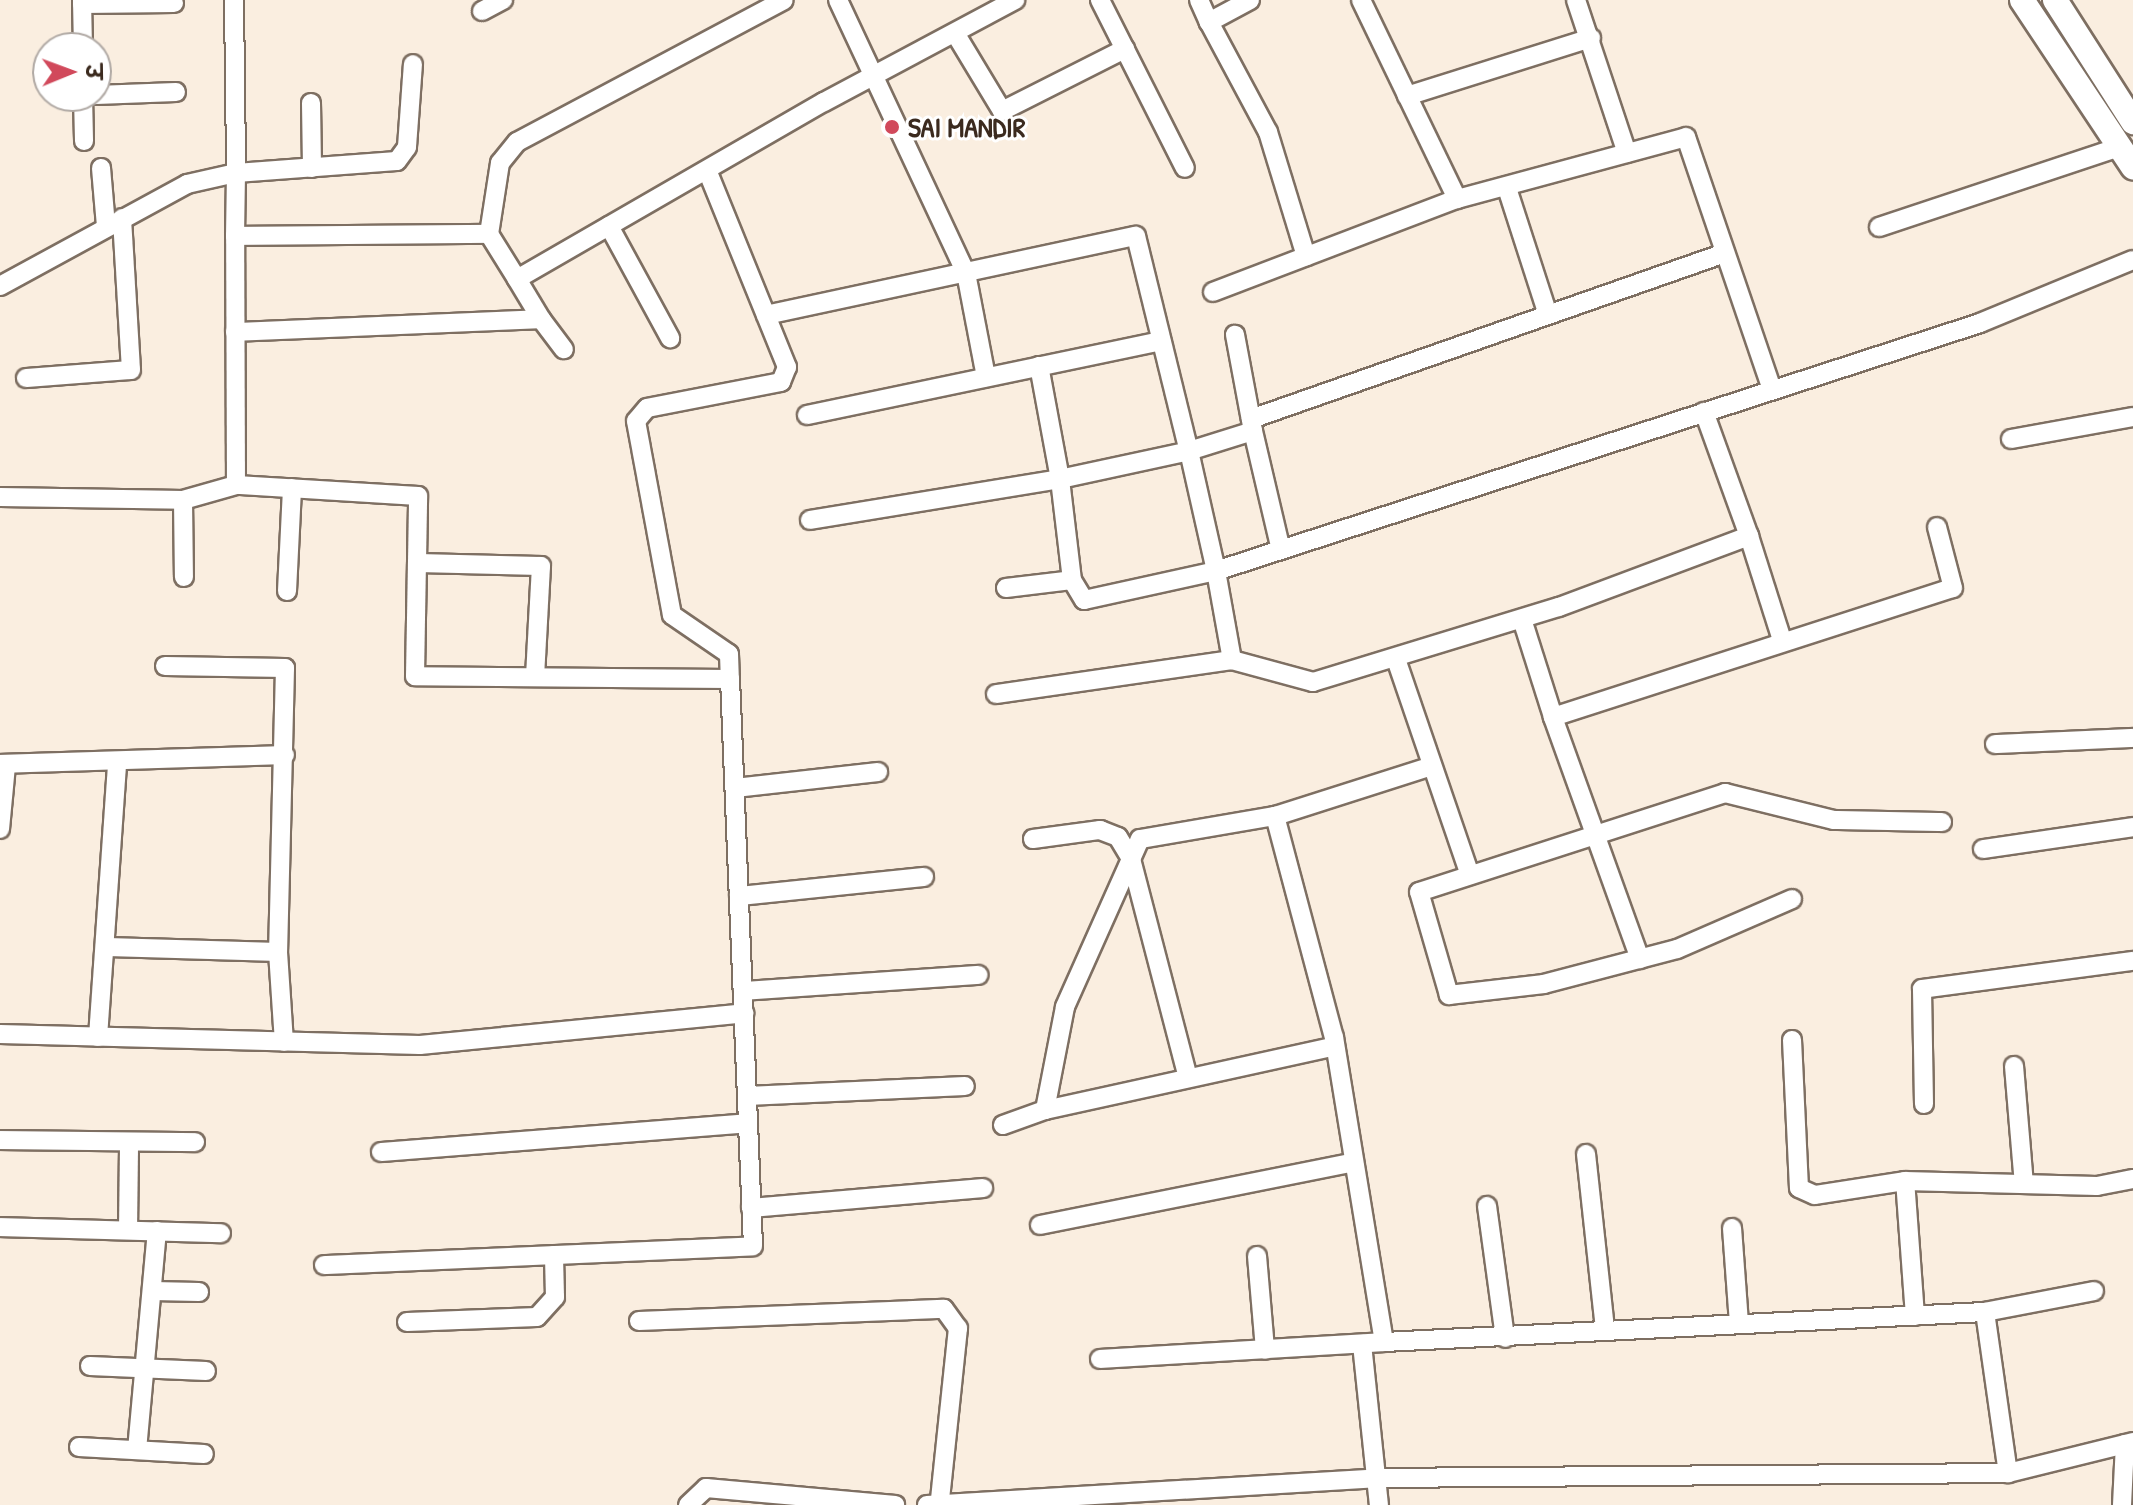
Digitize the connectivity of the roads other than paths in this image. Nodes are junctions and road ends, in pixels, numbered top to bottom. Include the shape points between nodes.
1 (234, 0) edge
2 (503, 0) edge
3 (784, 0) edge
4 (838, 0) edge
5 (1015, 0) edge
6 (1100, 0) edge
7 (1199, 0) edge
8 (1250, 0) edge
9 (1361, 0) edge
10 (1576, 0) edge
11 (2022, 0) edge
12 (2055, 0) edge
13 (82, 2) edge
14 (174, 3) dead end
15 (482, 11) dead end
16 (1209, 22) junction
17 (83, 32) edge
18 (955, 33) junction
19 (1591, 38) junction
20 (1125, 49) junction
21 (413, 64) dead end
22 (875, 76) junction
23 (176, 92) dead end
24 (112, 94) edge
25 (1407, 96) junction
26 (311, 103) dead end
27 (83, 112) edge
28 (2133, 122) edge
29 (84, 141) dead end
30 (1627, 153) junction
31 (2126, 157) edge
32 (101, 168) dead end
33 (312, 168) junction
34 (1185, 168) dead end
35 (707, 170) junction
36 (236, 173) junction
37 (1507, 188) junction
38 (1457, 199) junction
39 (114, 222) junction
40 (609, 226) junction
41 (1879, 227) dead end
42 (489, 234) junction
43 (235, 236) junction
44 (1725, 253) junction
45 (1306, 256) junction
46 (2133, 260) edge
47 (966, 273) junction
48 (517, 279) junction
49 (0, 286) edge
50 (1213, 292) dead end
51 (766, 315) junction
52 (1548, 315) junction
53 (541, 319) junction
54 (235, 332) junction
55 (1235, 335) dead end
56 (670, 338) dead end
57 (1161, 341) junction
58 (564, 349) dead end
59 (1039, 366) junction
60 (986, 377) junction
61 (26, 378) dead end
62 (1772, 390) junction
63 (1704, 412) junction
64 (807, 415) dead end
65 (2133, 417) edge
66 (1252, 425) junction
67 (2011, 439) dead end
68 (1189, 451) junction
69 (1060, 479) junction
70 (236, 485) junction
71 (292, 488) junction
72 (0, 497) edge
73 (183, 500) junction
74 (810, 520) dead end
75 (1937, 527) dead end
76 (1749, 536) junction
77 (1281, 550) junction
78 (417, 563) junction
79 (1216, 571) junction
80 (184, 577) dead end
81 (1072, 580) junction
82 (1006, 588) dead end
83 (287, 591) dead end
84 (1522, 619) junction
85 (1782, 640) junction
86 (1396, 659) junction
87 (1232, 660) junction
88 (165, 666) dead end
89 (535, 677) junction
90 (730, 679) junction
91 (996, 694) dead end
92 (1553, 717) junction
93 (2133, 738) edge
94 (1995, 744) dead end
95 (285, 755) junction
96 (117, 763) junction
97 (3, 764) edge
98 (1432, 766) junction
99 (878, 772) dead end
100 (735, 788) junction
101 (1275, 816) junction
102 (1942, 822) dead end
103 (2133, 827) edge
104 (0, 829) edge
105 (1598, 831) junction
106 (1033, 839) dead end
107 (1983, 849) dead end
108 (1131, 859) junction
109 (1470, 875) junction
110 (924, 877) dead end
111 (739, 896) junction
112 (1792, 899) dead end
113 (108, 947) junction
114 (278, 952) junction
115 (1640, 959) junction
116 (2133, 961) edge
117 (978, 975) dead end
118 (743, 991) junction
119 (744, 1013) junction
120 (0, 1034) edge
121 (98, 1037) junction
122 (1792, 1040) dead end
123 (284, 1042) junction
124 (1335, 1046) junction
125 (2014, 1066) dead end
126 (1188, 1078) junction
127 (965, 1086) dead end
128 (747, 1096) junction
129 (1924, 1104) dead end
130 (1045, 1110) junction
131 (748, 1123) junction
132 (1003, 1125) dead end
133 (0, 1140) edge
134 (129, 1142) junction
135 (195, 1142) dead end
136 (381, 1152) dead end
137 (1586, 1154) dead end
138 (1354, 1162) junction
139 (2133, 1179) edge
140 (1905, 1181) junction
141 (2024, 1184) junction
142 (983, 1188) dead end
143 (1487, 1206) dead end
144 (751, 1208) junction
145 (1040, 1225) dead end
146 (0, 1227) edge
147 (1732, 1228) dead end
148 (128, 1230) junction
149 (157, 1231) junction
150 (221, 1233) dead end
151 (554, 1255) junction
152 (1257, 1256) dead end
153 (324, 1265) dead end
154 (153, 1291) junction
155 (2094, 1291) dead end
156 (199, 1292) dead end
157 (1985, 1312) junction
158 (1915, 1316) junction
159 (639, 1321) dead end
160 (407, 1322) dead end
161 (1739, 1323) junction
162 (1605, 1330) junction
163 (1505, 1338) junction
164 (1384, 1342) junction
165 (1362, 1344) junction
166 (1265, 1350) junction
167 (1100, 1359) dead end
168 (90, 1366) dead end
169 (147, 1369) junction
170 (206, 1371) dead end
171 (2129, 1443) edge
172 (79, 1447) dead end
173 (137, 1450) junction
174 (204, 1454) dead end
175 (2008, 1473) junction
176 (1375, 1478) junction
177 (934, 1503) edge
178 (688, 1505) edge
179 (895, 1505) edge
180 (1379, 1505) edge
181 (2122, 1505) edge

1 - 36 street
2 - 15 street
3 - 42 street via 517,142 500,163
4 - 22 street
5 - 18 street
6 - 20 street
7 - 16 street
8 - 16 street
9 - 25 street
10 - 19 street
11 - 31 street
12 - 28 street
13 - 14 street
13 - 17 street
16 - 45 street via 1268,132
18 - 20 street via 1002,111
18 - 22 street
19 - 25 street
19 - 30 street
20 - 34 street
21 - 33 street via 407,147 397,161
22 - 35 street
22 - 47 street
23 - 24 street
25 - 38 street
26 - 33 street
27 - 29 street
30 - 37 street
30 - 44 street via 1686,137
31 - 41 street
32 - 39 street
33 - 36 street
35 - 40 street
35 - 51 street
36 - 39 street via 187,184
36 - 43 street
37 - 38 street
37 - 52 street
38 - 45 street
39 - 49 street
39 - 61 street via 131,370
40 - 48 street
40 - 56 street
42 - 43 street
42 - 48 street
43 - 54 street
44 - 52 street
44 - 62 street
45 - 50 street
46 - 62 street via 1980,323
47 - 51 street
47 - 57 street via 1136,236
47 - 60 street
48 - 53 street
51 - 90 street via 787,367 781,382 647,408 636,421 672,615 729,654
52 - 66 street
53 - 54 street
53 - 58 street
54 - 70 street
55 - 66 street
57 - 59 street
57 - 68 street
59 - 60 street
59 - 69 street
60 - 64 street
62 - 63 street
63 - 76 street
63 - 77 street
65 - 67 street
66 - 68 street
66 - 77 street
68 - 69 street
68 - 79 street
69 - 74 street
69 - 81 street
70 - 71 street
70 - 73 street
71 - 78 street via 418,496
71 - 83 street
72 - 73 street
73 - 80 street
75 - 85 street via 1953,588
76 - 84 street
76 - 85 street
77 - 79 street
78 - 89 street via 415,676
78 - 89 street via 541,566
79 - 81 street via 1084,600
79 - 87 street
81 - 82 street
84 - 86 street
84 - 92 street
85 - 92 street
86 - 87 street via 1313,682
86 - 98 street
87 - 91 street
88 - 95 street via 285,668
89 - 90 street
90 - 100 street
92 - 105 street
93 - 94 street
95 - 96 street
95 - 114 street
96 - 97 street
96 - 113 street
97 - 104 street
98 - 101 street
98 - 109 street
99 - 100 street
100 - 111 street
101 - 108 street via 1140,839
101 - 124 street
102 - 105 street via 1834,820 1725,793
103 - 107 street
105 - 109 street
105 - 115 street
106 - 108 street via 1100,830 1118,837
108 - 126 street
108 - 130 street via 1065,1007
109 - 115 street via 1419,892 1449,995 1544,984
110 - 111 street
111 - 118 street
112 - 115 street
113 - 114 street
113 - 121 street
114 - 123 street
116 - 129 street via 1922,989
117 - 118 street
118 - 119 street
119 - 123 street via 420,1045
119 - 128 street
120 - 121 street
121 - 123 street
122 - 140 street via 1799,1188 1815,1195
124 - 126 street
124 - 138 street
125 - 141 street
126 - 130 street
127 - 128 street
128 - 131 street
130 - 132 street
131 - 136 street
131 - 144 street
133 - 134 street
134 - 135 street
134 - 148 street
137 - 162 street
138 - 145 street
138 - 164 street
139 - 141 street
140 - 141 street
140 - 158 street
142 - 144 street
143 - 163 street
144 - 151 street via 753,1246
146 - 148 street
147 - 161 street
148 - 149 street
149 - 150 street
149 - 154 street
151 - 153 street
151 - 160 street via 555,1297 537,1317
152 - 166 street
154 - 156 street
154 - 169 street
155 - 157 street
157 - 158 street
157 - 175 street
158 - 161 street
159 - 177 street via 944,1309 958,1328
161 - 162 street
162 - 163 street
163 - 164 street
164 - 165 street
165 - 166 street
165 - 176 street
166 - 167 street
168 - 169 street
169 - 170 street
169 - 173 street
171 - 175 street
171 - 181 street
172 - 173 street
173 - 174 street
175 - 176 street
176 - 177 street
176 - 180 street
178 - 179 street via 706,1488

